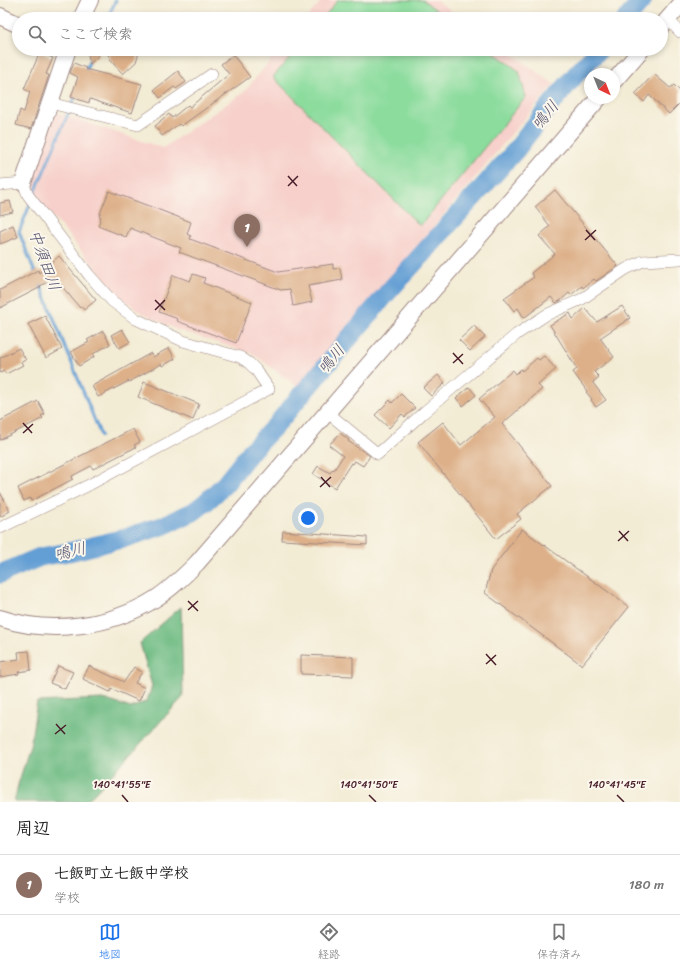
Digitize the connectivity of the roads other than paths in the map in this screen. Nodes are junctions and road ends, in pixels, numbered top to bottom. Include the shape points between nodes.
1 (90, 0) edge
2 (680, 5) edge
3 (84, 12) edge
4 (0, 16) edge
5 (668, 18) edge
6 (12, 22) edge
7 (668, 25) edge
8 (680, 32) edge
9 (66, 56) edge
10 (636, 56) edge
11 (212, 74) dead end
12 (620, 74) edge
13 (50, 103) junction
14 (594, 104) edge
15 (23, 182) junction
16 (0, 185) edge
17 (680, 258) edge
18 (327, 412) junction
19 (0, 528) edge
20 (0, 618) edge

1 - 3 street
2 - 5 street
4 - 6 street
7 - 8 street
9 - 13 street
10 - 12 street
11 - 13 street via 138,125
13 - 15 street
14 - 18 street
15 - 16 street
15 - 19 street via 28,195 112,301 136,320 160,331 183,341 240,357 256,370 269,390 87,486
17 - 18 street via 644,261 626,269 582,299 546,315 517,334 378,454
18 - 20 street via 197,563 155,599 117,617 72,627 41,626

